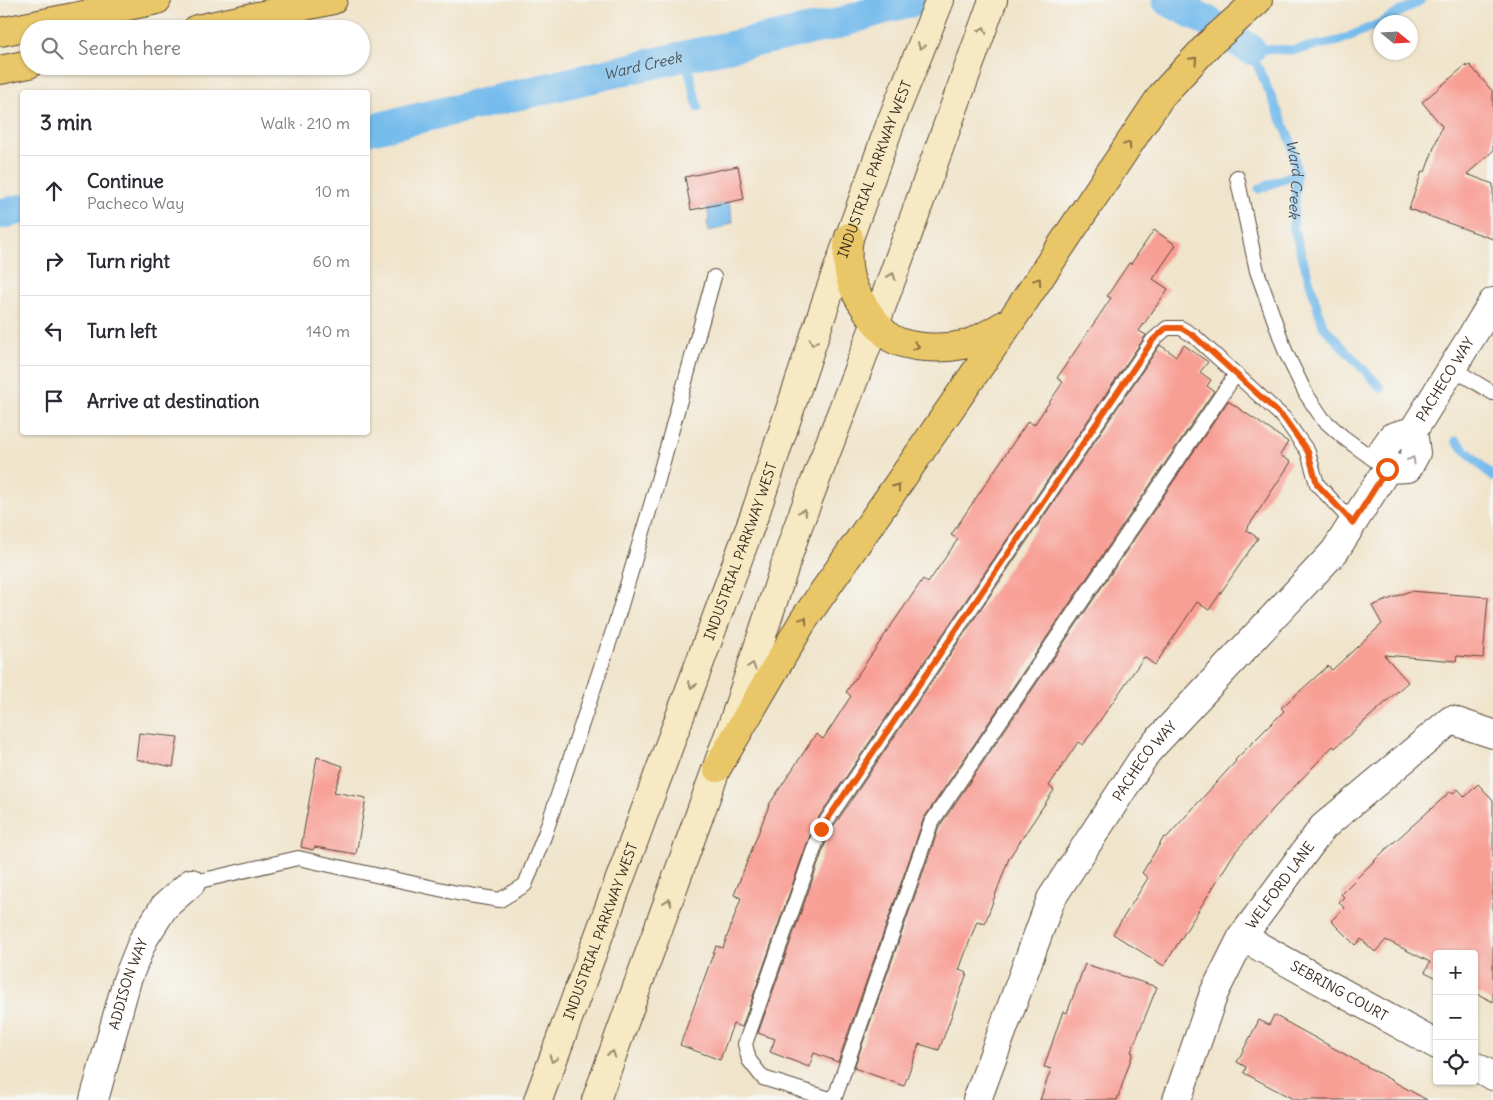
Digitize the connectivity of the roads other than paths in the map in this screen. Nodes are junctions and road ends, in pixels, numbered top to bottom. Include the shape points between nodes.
1 (158, 0) edge
2 (333, 0) edge
3 (940, 0) edge
4 (993, 0) edge
5 (1258, 0) edge
6 (59, 20) edge
7 (239, 20) edge
8 (20, 28) edge
9 (0, 32) edge
10 (20, 66) edge
11 (0, 70) edge
12 (1237, 177) dead end
13 (850, 237) junction
14 (714, 277) dead end
15 (1493, 302) edge
16 (1011, 321) junction
17 (876, 322) junction
18 (1452, 368) junction
19 (1236, 374) junction
20 (1493, 393) edge
21 (1387, 469) junction
22 (1353, 523) junction
23 (1493, 734) edge
24 (717, 768) junction
25 (191, 883) joint
26 (1242, 937) junction
27 (1433, 1043) edge
28 (1478, 1068) edge
29 (1493, 1076) edge
30 (94, 1100) edge
31 (538, 1100) edge
32 (596, 1100) edge
33 (834, 1100) edge
34 (977, 1100) edge
35 (1177, 1100) edge

1 - 6 highway
2 - 7 highway
3 -> 13 main road, INDUSTRIAL PARKWAY WEST
17 -> 4 main road
16 -> 5 highway via 1161,96 1208,45
8 - 9 highway
10 - 11 highway
12 - 21 lane via 1257,271 1286,353 1306,394 1323,419
13 - 17 highway via 846,256 850,278 858,300
13 -> 31 main road, INDUSTRIAL PARKWAY WEST via 757,508
14 - 25 lane via 616,622 525,885 500,900 298,858
15 - 18 street, PACHECO WAY
17 -> 16 highway via 891,338 915,347 938,347 964,345
24 -> 16 highway via 803,621
24 -> 17 main road via 797,529
18 - 20 lane
18 - 21 street, PACHECO WAY via 1413,431 1416,454 1408,468
19 - 22 lane via 1284,418 1308,452 1317,484
19 - 33 lane via 931,823
19 - 33 lane via 1181,328 1166,328 1153,340 821,829 745,1044 749,1060 763,1078
21 - 22 street, PACHECO WAY
22 - 34 street, PACHECO WAY via 1335,551 1147,752 1051,899
23 - 26 street, WELFORD LANE via 1451,720 1323,827
32 -> 24 main road
25 - 30 street, ADDISON WAY via 164,907 143,940 127,980
26 - 27 street, SEBRING COURT
26 - 35 street, WELFORD LANE via 1214,993
28 - 29 street

